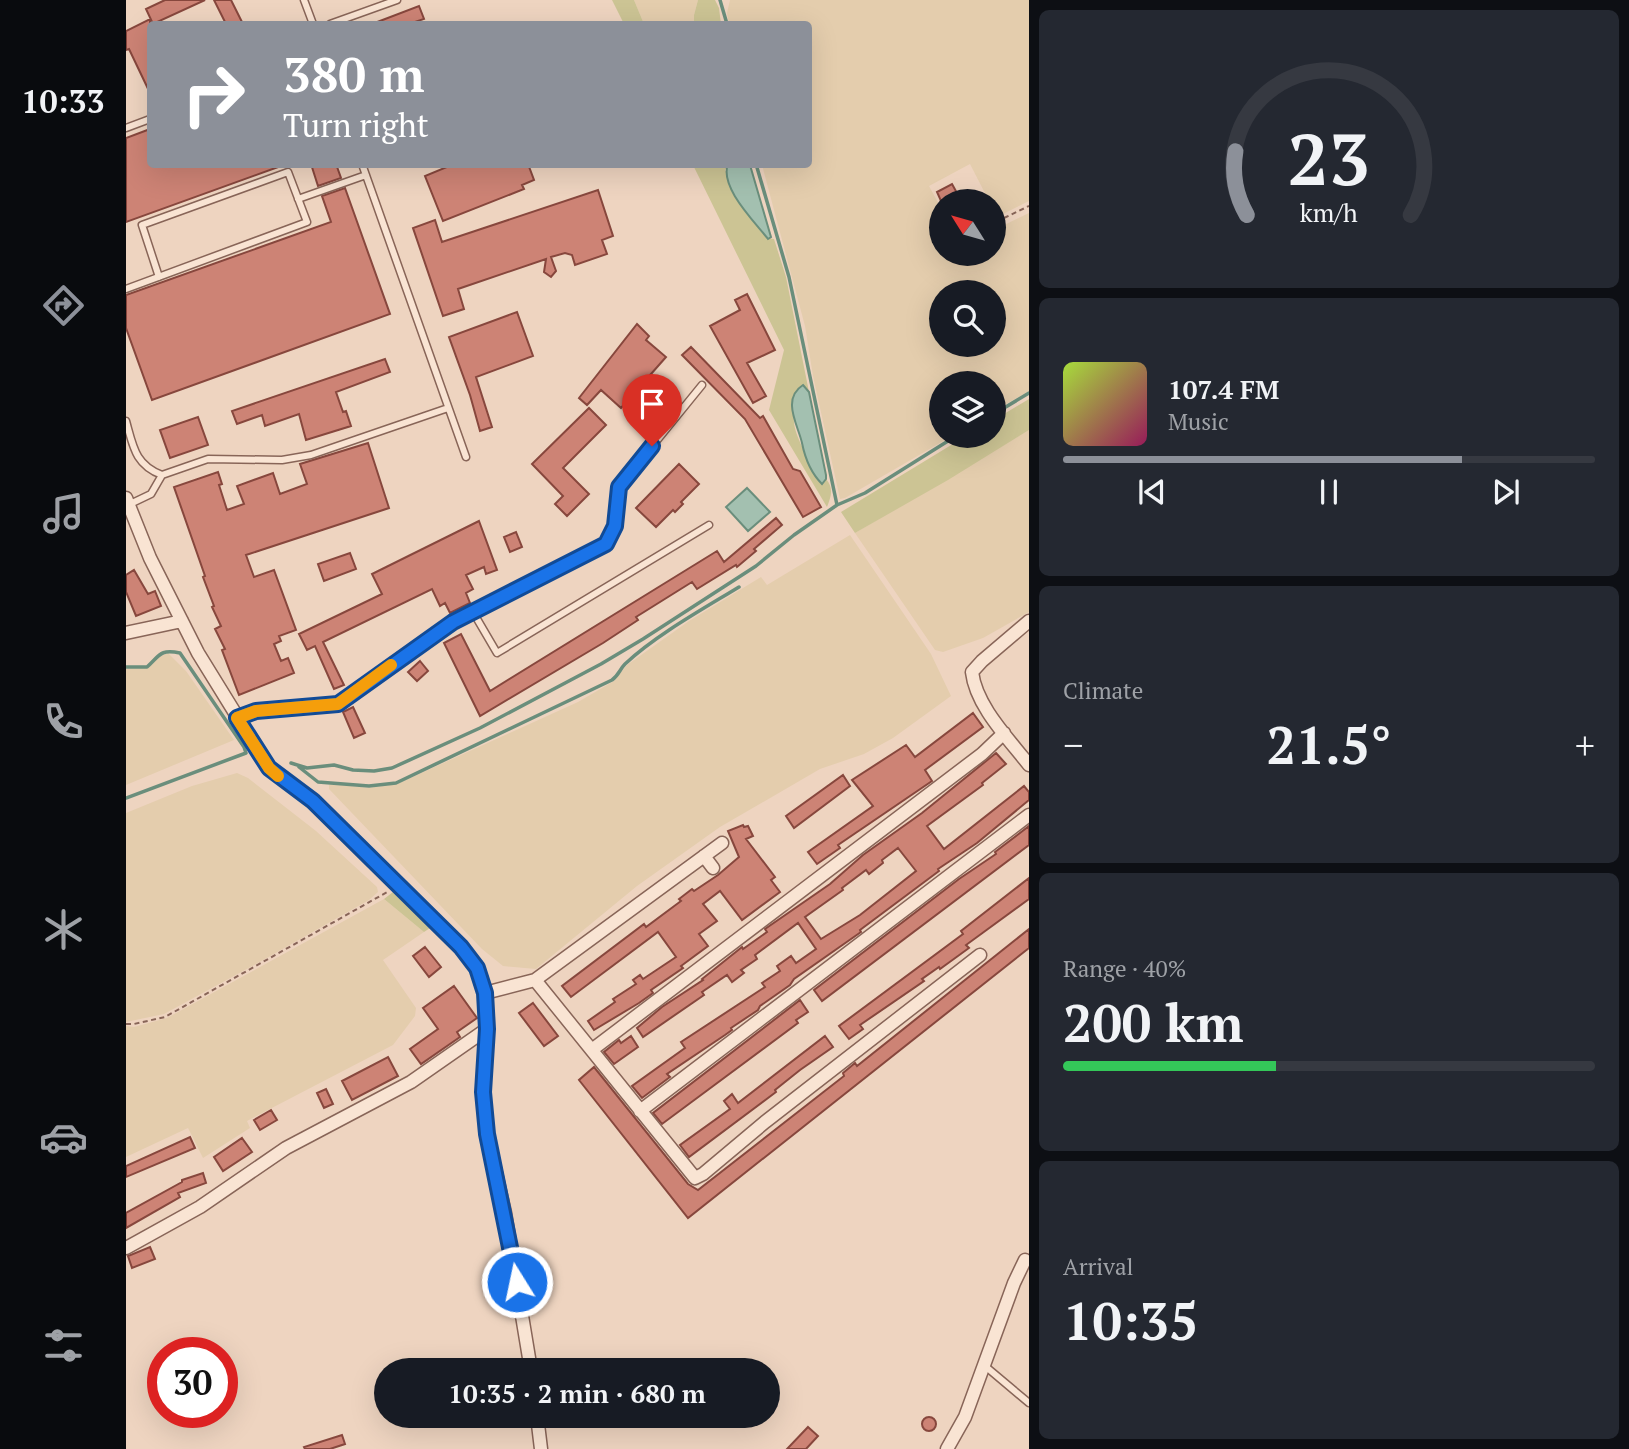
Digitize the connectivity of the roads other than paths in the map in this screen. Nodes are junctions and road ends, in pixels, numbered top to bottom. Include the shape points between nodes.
1 (304, 0) edge
2 (397, 0) edge
3 (377, 3) edge
4 (312, 21) edge
5 (337, 21) edge
6 (147, 121) edge
7 (126, 128) edge
8 (363, 168) edge
9 (366, 175) junction
10 (298, 199) junction
11 (159, 276) junction
12 (126, 289) edge
13 (702, 385) dead end
14 (448, 408) junction
15 (126, 421) edge
16 (466, 457) dead end
17 (162, 475) junction
18 (127, 501) edge
19 (709, 525) dead end
20 (473, 612) junction
21 (182, 621) junction
22 (1029, 621) edge
23 (126, 633) edge
24 (237, 718) junction
25 (1004, 733) junction
26 (1029, 765) edge
27 (1029, 815) edge
28 (722, 843) dead end
29 (704, 856) junction
30 (713, 869) dead end
31 (980, 955) dead end
32 (535, 980) junction
33 (485, 993) junction
34 (487, 1029) junction
35 (593, 1049) junction
36 (640, 1111) junction
37 (126, 1248) edge
38 (1026, 1260) dead end
39 (529, 1358) edge
40 (983, 1364) junction
41 (1029, 1404) edge
42 (538, 1428) edge
43 (541, 1449) edge
44 (947, 1449) edge

1 - 4 lane
2 - 3 lane
3 - 5 lane
6 - 7 lane
8 - 9 lane
9 - 10 lane
9 - 14 lane
10 - 11 lane via 307,222
10 - 11 lane via 288,172 142,225
11 - 12 lane
13 - 20 lane via 619,487 615,526 606,544
14 - 16 lane
14 - 17 lane via 311,455 282,460 208,459
15 - 17 lane via 135,451 147,469
17 - 18 lane via 151,494
18 - 21 street
19 - 20 lane via 497,653
20 - 24 lane via 338,704 256,711
21 - 23 street
21 - 24 street
22 - 25 street via 972,672 974,685
24 - 33 street via 269,768 313,801 461,947 477,968
25 - 26 street
25 - 35 street
27 - 36 street
28 - 29 street
29 - 30 street
29 - 32 street
31 - 36 street via 695,1178
32 - 33 street
32 - 35 street
33 - 34 street
34 - 37 street via 411,1082 286,1148 200,1207
34 - 39 street via 483,1092 487,1134
35 - 36 street
38 - 40 street
40 - 41 lane
40 - 44 street via 965,1418
42 - 43 street

